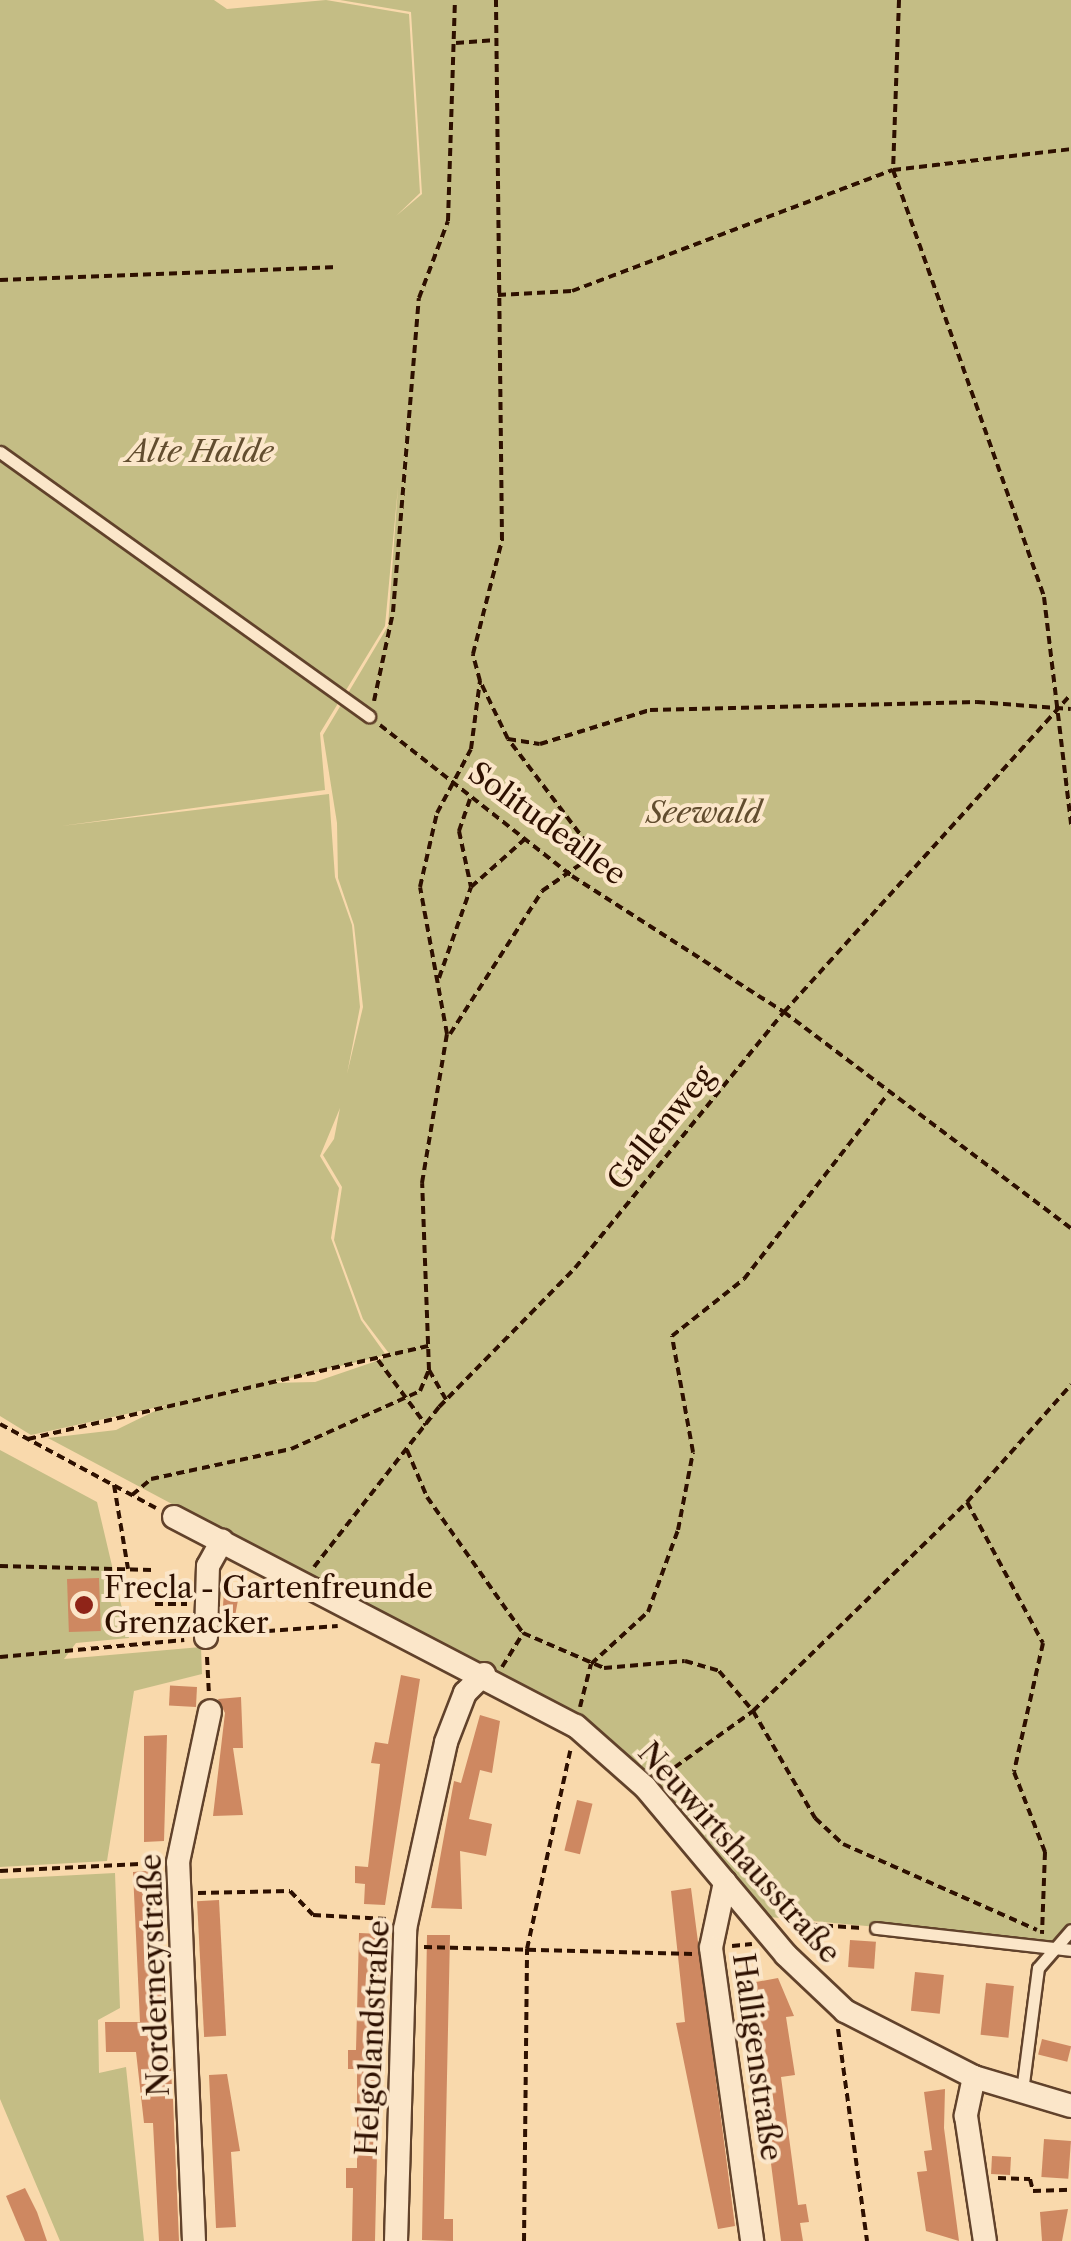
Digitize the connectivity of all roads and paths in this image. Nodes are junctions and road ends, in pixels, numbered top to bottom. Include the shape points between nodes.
1 (455, 0) edge
2 (496, 0) edge
3 (899, 0) edge
4 (496, 40) junction
5 (456, 43) junction
6 (1071, 149) edge
7 (893, 170) junction
8 (338, 267) dead end
9 (0, 280) edge
10 (498, 294) junction
11 (0, 452) edge
12 (480, 681) junction
13 (1071, 694) edge
14 (1062, 708) junction
15 (1071, 709) edge
16 (369, 716) junction
17 (508, 739) junction
18 (452, 786) junction
19 (470, 799) junction
20 (1071, 824) edge
21 (524, 840) junction
22 (572, 876) junction
23 (471, 888) junction
24 (438, 983) junction
25 (784, 1012) junction
26 (446, 1038) junction
27 (887, 1095) junction
28 (1071, 1228) edge
29 (432, 1345) junction
30 (378, 1360) junction
31 (429, 1370) junction
32 (1071, 1385) edge
33 (407, 1398) junction
34 (446, 1400) junction
35 (0, 1424) edge
36 (426, 1426) junction
37 (28, 1439) junction
38 (407, 1450) junction
39 (114, 1485) junction
40 (132, 1495) junction
41 (967, 1502) junction
42 (174, 1517) joint
43 (222, 1541) junction
44 (0, 1566) edge
45 (128, 1570) junction
46 (152, 1570) dead end
47 (304, 1584) junction
48 (155, 1604) dead end
49 (207, 1604) junction
50 (373, 1622) junction
51 (523, 1633) junction
52 (206, 1637) junction
53 (0, 1658) edge
54 (591, 1664) junction
55 (489, 1677) junction
56 (210, 1711) joint
57 (754, 1711) junction
58 (576, 1726) junction
59 (645, 1787) junction
60 (178, 1862) junction
61 (0, 1870) edge
62 (725, 1882) junction
63 (180, 1893) junction
64 (407, 1920) junction
65 (806, 1924) dead end
66 (870, 1928) joint
67 (1071, 1930) edge
68 (1041, 1931) junction
69 (750, 1944) dead end
70 (727, 1946) dead end
71 (404, 1947) junction
72 (1046, 1948) junction
73 (527, 1949) junction
74 (1071, 1950) edge
75 (702, 1953) dead end
76 (845, 2011) junction
77 (974, 2077) junction
78 (1022, 2091) junction
79 (1071, 2106) edge
80 (1000, 2178) dead end
81 (1071, 2190) edge
82 (194, 2241) edge
83 (396, 2241) edge
84 (524, 2241) edge
85 (752, 2241) edge
86 (867, 2241) edge
87 (985, 2241) edge

1 - 5 path
2 - 4 path
3 - 7 path
4 - 5 path
4 - 10 path
5 - 16 path via 448,221 420,298 393,612
6 - 7 path
7 - 10 path via 586,286
7 - 14 path via 1044,597
8 - 9 path
10 - 12 path via 502,540 473,654
11 - 16 lane
12 - 17 path
12 - 18 path via 472,749
13 - 14 path, Gallenweg
14 - 15 path
14 - 17 path via 977,702 650,710 540,744
14 - 20 path
14 - 25 path, Gallenweg via 1038,722
16 - 18 path, Solitudeallee
17 - 22 path via 592,842 595,854
18 - 19 path, Solitudeallee
18 - 24 path via 420,887
19 - 21 path, Solitudeallee
19 - 23 path via 459,831
21 - 22 path, Solitudeallee
21 - 23 path
22 - 25 path, Solitudeallee
22 - 26 path via 542,891
23 - 24 path
24 - 26 path
25 - 27 path, Solitudeallee
25 - 34 path, Gallenweg via 576,1268
26 - 29 path via 422,1183
27 - 28 path, Solitudeallee
27 - 54 path via 744,1278 672,1336 693,1452 678,1530 648,1612
29 - 30 path
29 - 31 path
30 - 33 path
30 - 37 path
31 - 33 path
31 - 34 path
32 - 41 path
33 - 36 path
33 - 40 path via 375,1404 290,1449 151,1479
34 - 36 path, Gallenweg
35 - 37 path
36 - 38 path, Gallenweg
37 - 39 path
38 - 47 path, Gallenweg
38 - 51 path via 427,1497
39 - 40 path
39 - 45 path
40 - 42 path
41 - 57 path
41 - 68 path via 1043,1644 1014,1772 1045,1852
42 - 43 street, Neuwirtshausstraße
43 - 47 street, Neuwirtshausstraße
43 - 49 street via 208,1566
44 - 45 path
45 - 46 path
47 - 50 street, Neuwirtshausstraße
48 - 49 path
49 - 52 street
50 - 52 path
50 - 55 street, Neuwirtshausstraße
51 - 54 path
51 - 55 path
52 - 53 path
52 - 56 path
54 - 57 path via 702,1664
54 - 58 path
55 - 58 street, Neuwirtshausstraße
55 - 64 street, Helgolandstraße via 465,1693 446,1742
56 - 60 street, Norderneystraße
57 - 59 path
57 - 68 path via 795,1790 843,1844
58 - 59 street, Neuwirtshausstraße
58 - 73 path
59 - 62 street, Neuwirtshausstraße
60 - 61 path
60 - 63 street, Norderneystraße
62 - 76 street, Neuwirtshausstraße
62 - 85 street, Halligenstraße via 711,1948
63 - 64 path via 290,1891 312,1915
63 - 82 street, Norderneystraße
64 - 71 street, Helgolandstraße
65 - 66 path
66 - 72 lane
67 - 72 lane
68 - 72 path
69 - 70 path
71 - 73 path
71 - 83 street, Helgolandstraße
72 - 74 lane
72 - 78 lane
73 - 75 path
73 - 84 path
76 - 77 street, Neuwirtshausstraße
76 - 86 path via 836,2061
77 - 78 street, Neuwirtshausstraße
77 - 87 street via 966,2116 982,2166
78 - 79 street, Neuwirtshausstraße
80 - 81 path via 1030,2179 1033,2191

